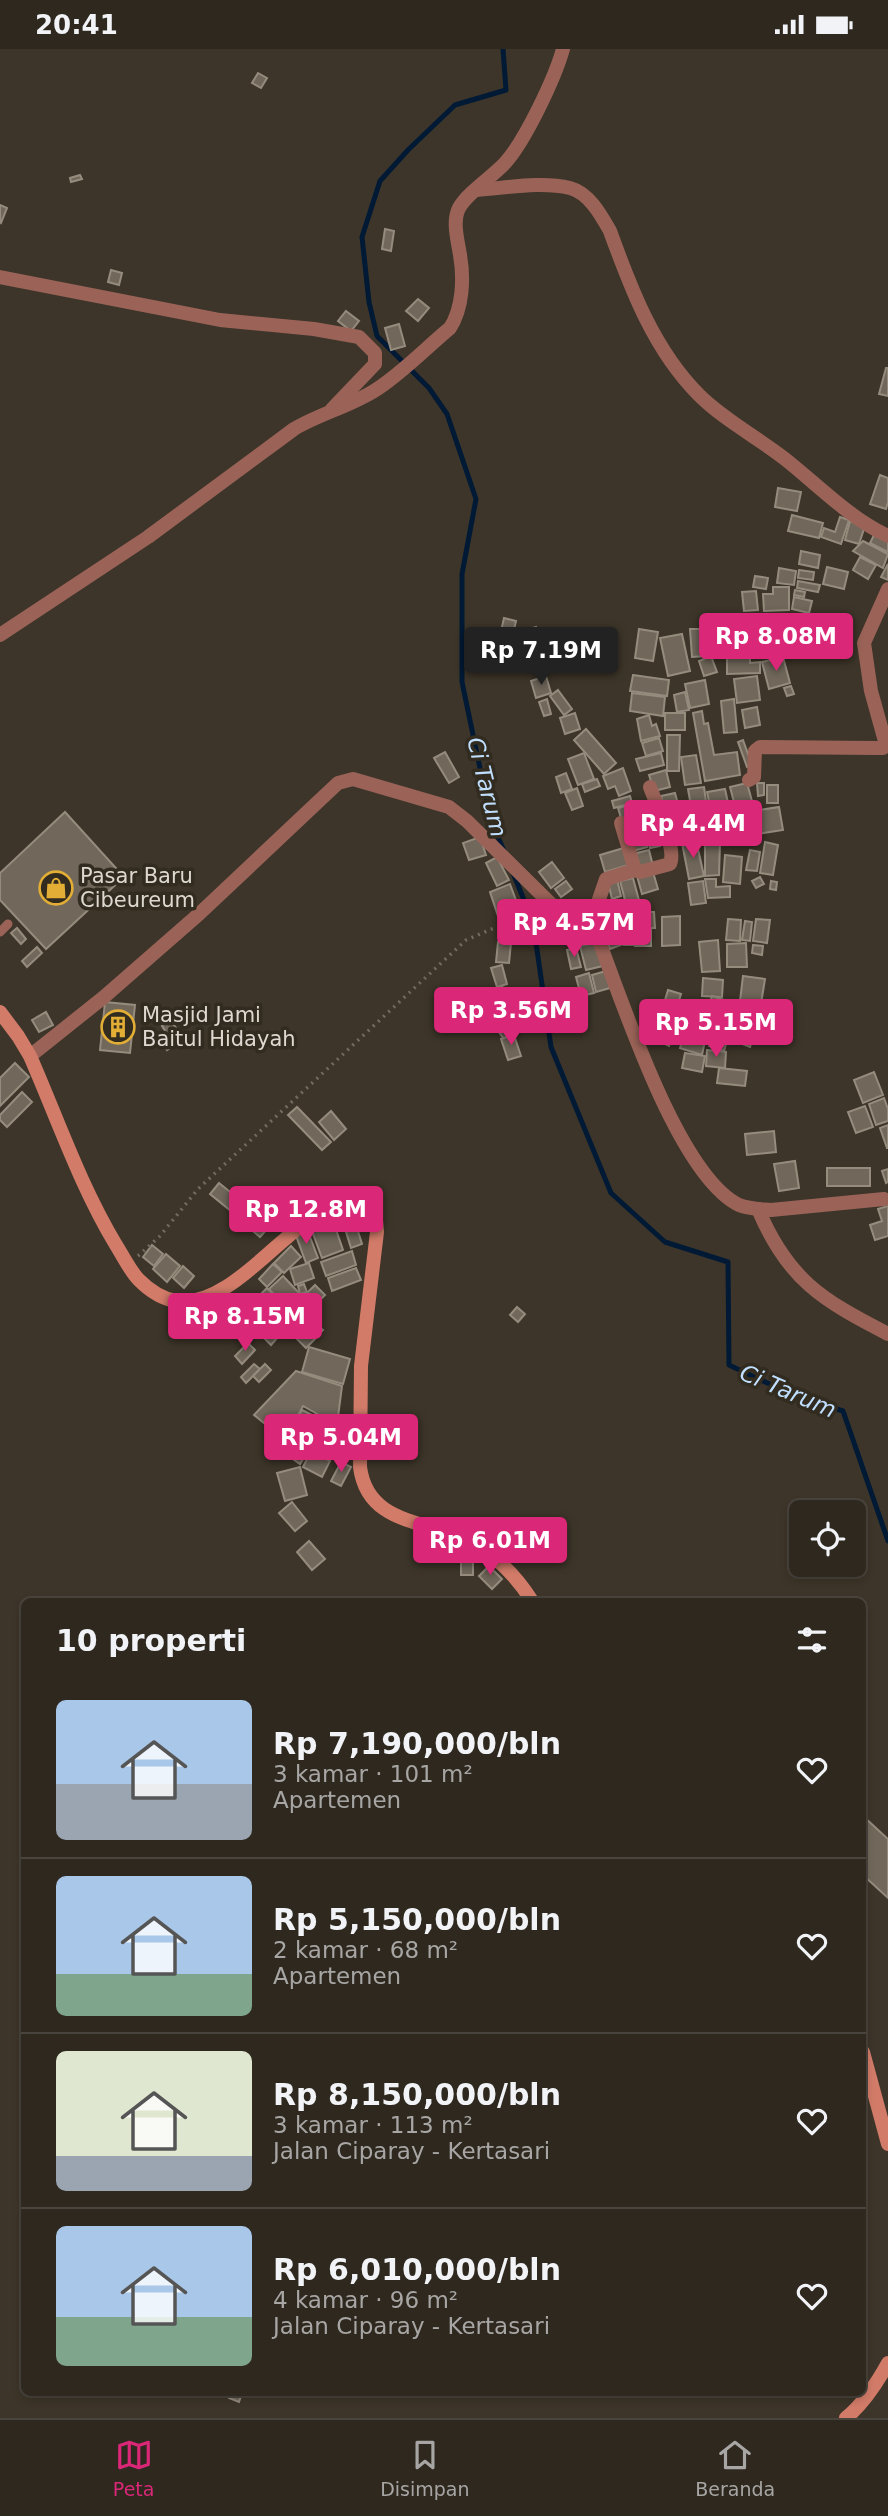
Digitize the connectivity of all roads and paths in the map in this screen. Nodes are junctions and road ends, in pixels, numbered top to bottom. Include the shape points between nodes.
1 (562, 49) edge
2 (477, 190) junction
3 (0, 277) edge
4 (328, 412) junction
5 (888, 536) edge
6 (888, 589) edge
7 (0, 635) edge
8 (887, 747) edge
9 (749, 780) dead end
10 (650, 787) dead end
11 (621, 824) dead end
12 (635, 870) junction
13 (8, 924) dead end
14 (593, 925) junction
15 (494, 928) dead end
16 (0, 932) edge
17 (0, 1012) edge
18 (30, 1056) junction
19 (884, 1199) dead end
20 (758, 1209) junction
21 (129, 1266) junction
22 (888, 1334) edge
23 (530, 1598) edge
24 (866, 2063) edge
25 (888, 2144) edge
26 (888, 2363) edge
27 (846, 2418) edge

1 - 2 street via 558,67 507,161
2 - 4 street via 460,208 456,221 461,259 457,318 375,391
2 - 5 street via 571,188 584,196 610,231 670,363 700,396 869,527
3 - 4 street via 220,320 359,337 375,353 375,364
4 - 7 street via 294,429 148,537
6 - 8 street via 864,643 871,691
8 - 9 street via 760,747 755,751 754,777
10 - 12 street via 673,859 670,864
11 - 12 street
12 - 14 street via 604,883
13 - 16 lane
14 - 18 street via 552,905 449,807 353,779 338,783 199,914
14 - 20 street via 671,1119 722,1193 739,1205
15 - 21 path via 457,948 198,1189
17 - 18 main road
18 - 21 main road via 92,1205
19 - 20 street
20 - 22 street via 781,1255 818,1295
21 - 23 main road via 155,1293 175,1301 192,1301 231,1283 324,1209 346,1198 371,1202 377,1232 361,1366 362,1484 380,1507 461,1537 497,1559
24 - 25 main road
26 - 27 main road via 873,2389

